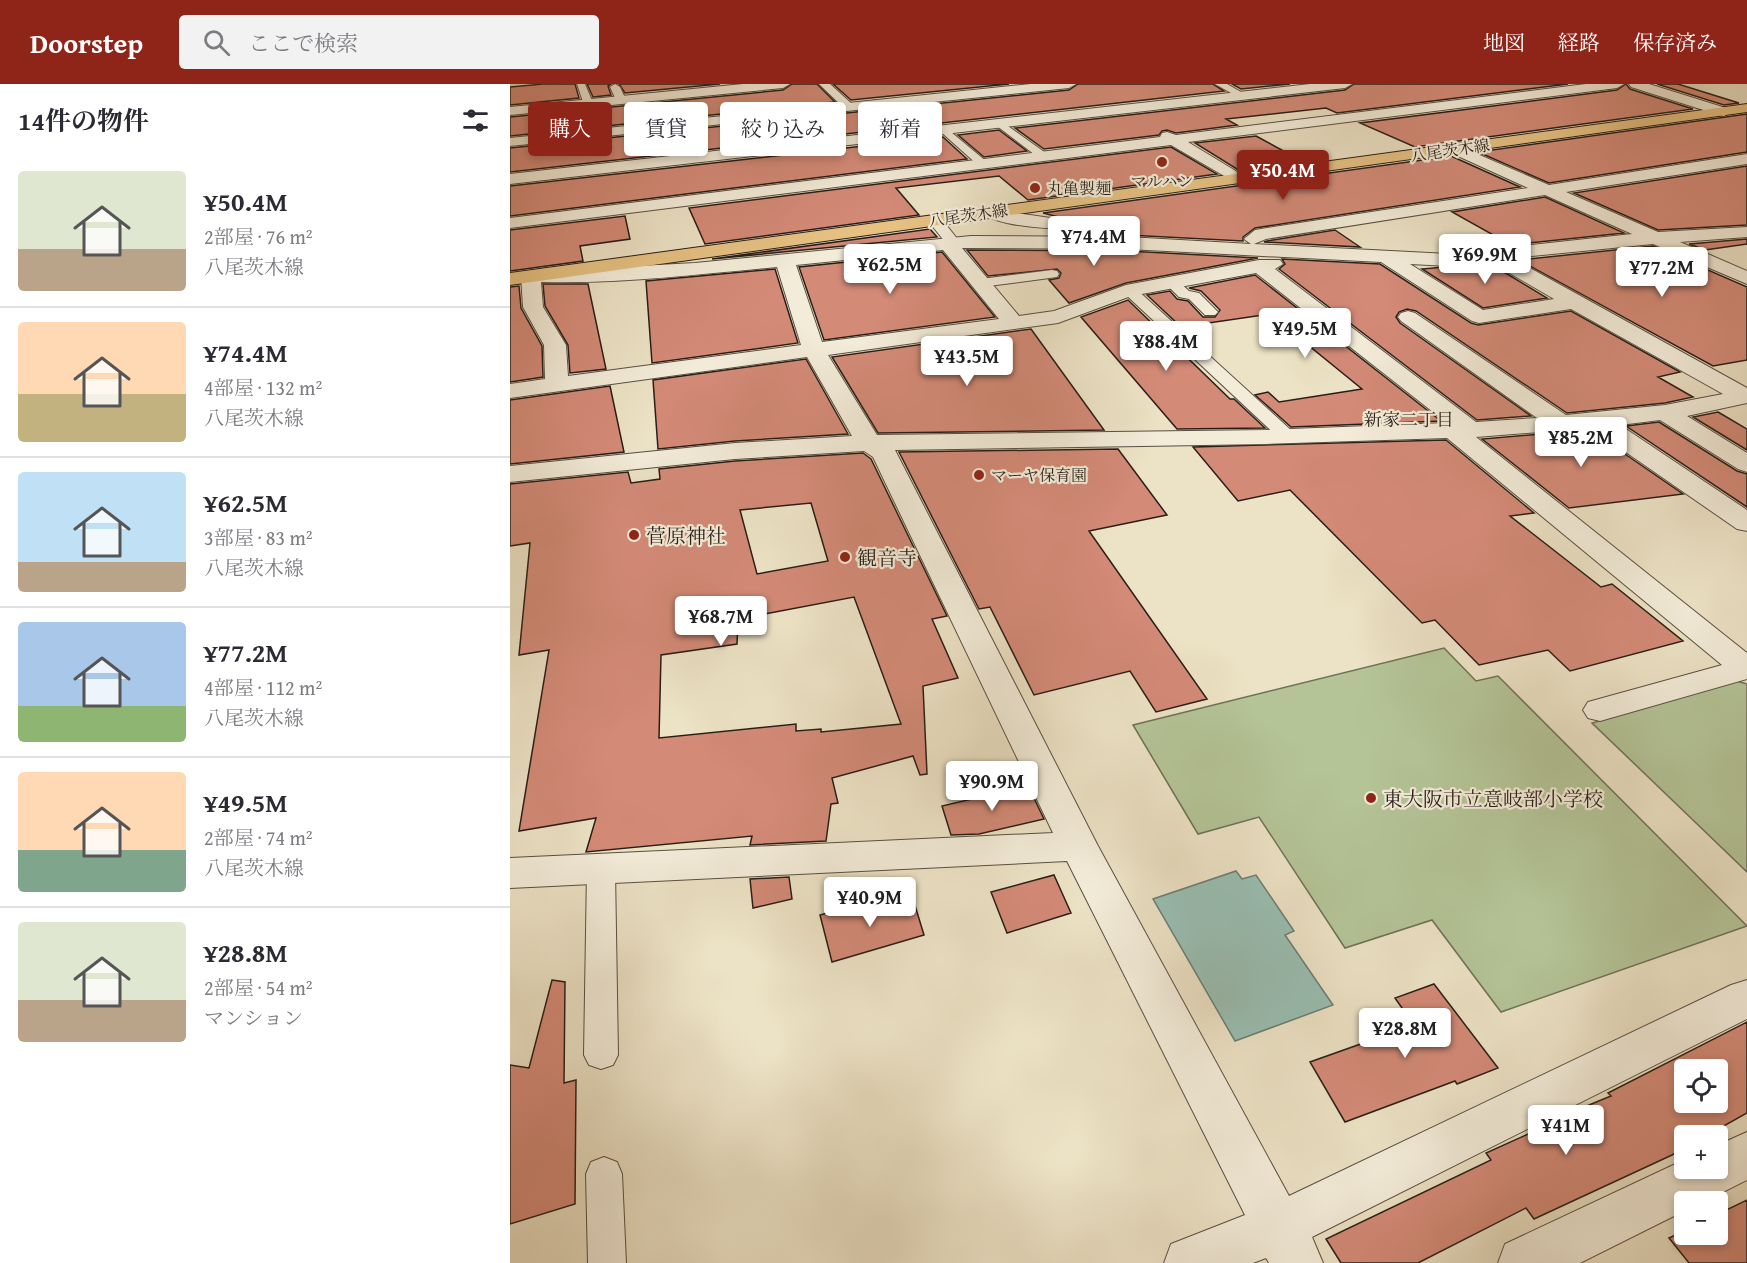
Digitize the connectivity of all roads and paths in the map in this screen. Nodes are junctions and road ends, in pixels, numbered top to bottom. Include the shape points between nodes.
1 (775, 84) edge
2 (824, 84) edge
3 (1069, 84) edge
4 (1220, 84) edge
5 (1345, 84) edge
6 (1617, 84) edge
7 (1636, 84) edge
8 (581, 85) edge
9 (615, 87) dead end
10 (716, 87) edge
11 (664, 90) edge
12 (1243, 96) junction
13 (1107, 99) dead end
14 (621, 100) junction
15 (594, 102) edge
16 (792, 102) edge
17 (612, 107) edge
18 (846, 107) edge
19 (849, 107) junction
20 (1747, 108) edge
21 (1124, 110) junction
22 (510, 111) edge
23 (1724, 112) junction
24 (720, 113) edge
25 (612, 114) edge
26 (528, 117) edge
27 (1001, 124) junction
28 (945, 130) junction
29 (528, 133) edge
30 (1173, 140) junction
31 (846, 141) edge
32 (510, 142) edge
33 (1454, 149) junction
34 (720, 155) edge
35 (1043, 156) junction
36 (1747, 159) edge
37 (983, 164) junction
38 (584, 171) junction
39 (1238, 179) junction
40 (510, 180) edge
41 (1548, 190) junction
42 (596, 212) junction
43 (992, 212) junction
44 (935, 220) junction
45 (510, 223) edge
46 (1747, 232) edge
47 (1253, 239) junction
48 (1655, 239) junction
49 (951, 244) junction
50 (1335, 254) junction
51 (1492, 255) junction
52 (1388, 258) junction
53 (785, 262) junction
54 (1259, 266) junction
55 (1052, 274) dead end
56 (520, 277) edge
57 (1747, 278) edge
58 (1171, 282) junction
59 (981, 283) junction
60 (1129, 290) junction
61 (1574, 302) junction
62 (1210, 312) dead end
63 (1408, 317) dead end
64 (1014, 324) junction
65 (814, 350) junction
66 (557, 384) junction
67 (510, 391) edge
68 (1746, 396) edge
69 (1664, 412) junction
70 (1595, 419) junction
71 (1561, 423) junction
72 (1462, 430) junction
73 (1287, 436) junction
74 (869, 443) junction
75 (1747, 464) edge
76 (510, 474) edge
77 (1747, 523) edge
78 (1747, 669) edge
79 (1600, 710) dead end
80 (1078, 846) junction
81 (601, 870) junction
82 (510, 873) edge
83 (1747, 998) edge
84 (601, 1055) dead end
85 (1747, 1155) edge
86 (604, 1174) dead end
87 (1287, 1246) edge
88 (607, 1263) edge
89 (1190, 1263) edge
90 (1524, 1263) edge

1 - 10 street
1 - 16 street
2 - 19 lane
3 - 19 street
4 - 12 lane
5 - 12 street
6 - 30 street
7 - 23 street
8 - 15 lane
9 - 14 lane
10 - 11 street
11 - 14 street
12 - 21 street
13 - 21 street
14 - 17 street
18 - 19 street
20 - 23 main road, 八尾茨木線
21 - 27 street
21 - 30 street
22 - 26 street
23 - 33 main road, 八尾茨木線
24 - 25 street
27 - 28 street
27 - 35 lane
28 - 31 street
28 - 37 lane
29 - 32 street
30 - 35 street
30 - 39 street
33 - 39 main road, 八尾茨木線
33 - 41 street
34 - 38 street
35 - 37 street
36 - 41 street
37 - 42 street
38 - 40 street
38 - 42 street
39 - 43 main road, 八尾茨木線
41 - 47 street via 1261,234
41 - 48 street
42 - 45 street
43 - 44 main road, 八尾茨木線
43 - 47 street via 1004,218 1100,229
44 - 49 lane
44 - 56 main road, 八尾茨木線
46 - 48 street
47 - 50 street via 1342,248
48 - 51 street
48 - 57 street
49 - 50 street via 1127,243
49 - 53 street
49 - 59 street
50 - 52 street
50 - 54 street
51 - 52 street via 1449,260
51 - 61 street
52 - 61 street via 1479,317
53 - 56 street
53 - 65 street
54 - 58 street
54 - 72 street
55 - 59 lane
56 - 66 street via 555,345
58 - 60 street
58 - 62 lane
59 - 64 street
60 - 64 street via 1058,317
60 - 73 lane
61 - 68 street
63 - 71 street
64 - 65 street
65 - 66 street
65 - 74 street
66 - 67 street
68 - 69 street
69 - 70 street
69 - 75 street
70 - 71 street
70 - 77 street
71 - 72 street
72 - 73 street
72 - 78 street
73 - 74 street
74 - 76 street via 685,455
74 - 80 street via 885,453
78 - 79 street
80 - 81 street
80 - 87 street
81 - 82 street
81 - 84 lane
83 - 87 street
85 - 90 street
86 - 88 lane
87 - 89 street

